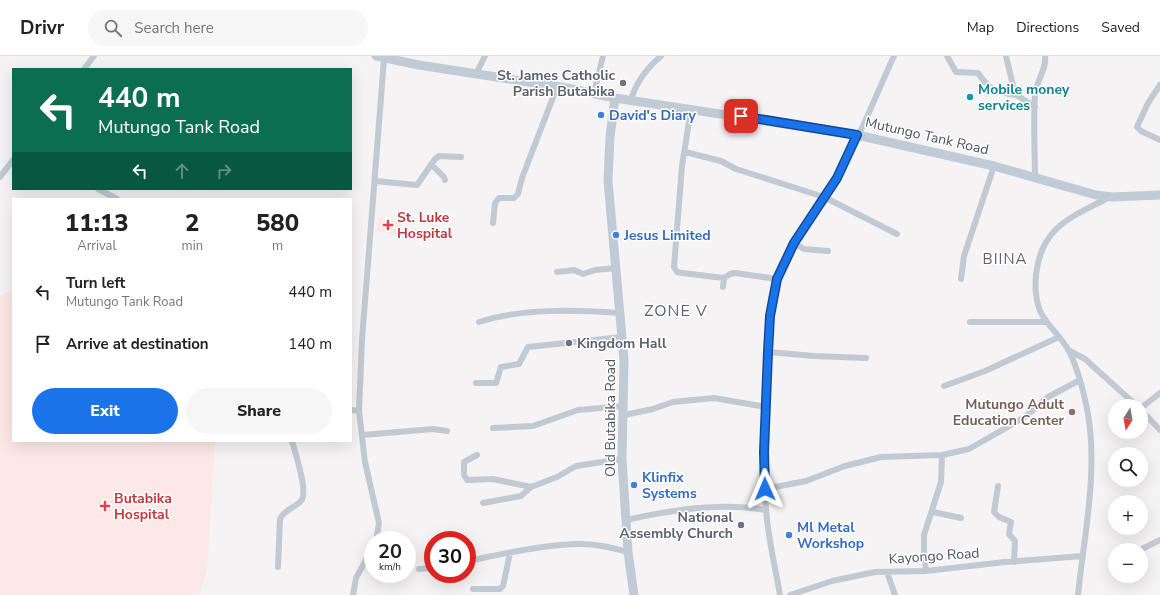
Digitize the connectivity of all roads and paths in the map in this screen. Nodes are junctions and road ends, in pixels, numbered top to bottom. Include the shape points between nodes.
1 (94, 56) edge
2 (482, 56) edge
3 (485, 56) edge
4 (603, 56) edge
5 (661, 56) edge
6 (894, 56) edge
7 (947, 56) edge
8 (1006, 56) edge
9 (1045, 56) edge
10 (380, 58) edge
11 (481, 63) junction
12 (85, 68) edge
13 (476, 74) junction
14 (1160, 85) edge
15 (557, 87) junction
16 (594, 93) junction
17 (1016, 95) junction
18 (615, 98) junction
19 (631, 100) junction
20 (1035, 107) junction
21 (692, 109) junction
22 (857, 135) junction
23 (1160, 140) edge
24 (685, 152) junction
25 (461, 157) dead end
26 (12, 161) edge
27 (432, 165) junction
28 (994, 166) junction
29 (0, 177) edge
30 (1035, 178) junction
31 (375, 180) junction
32 (445, 180) dead end
33 (100, 190) edge
34 (1160, 195) edge
35 (824, 197) junction
36 (1112, 197) junction
37 (115, 198) edge
38 (493, 222) dead end
39 (897, 234) dead end
40 (794, 243) junction
41 (828, 251) dead end
42 (616, 268) junction
43 (556, 272) dead end
44 (724, 278) junction
45 (777, 279) junction
46 (961, 279) dead end
47 (724, 287) dead end
48 (620, 313) junction
49 (479, 322) dead end
50 (970, 322) dead end
51 (1046, 322) junction
52 (622, 337) junction
53 (1059, 337) junction
54 (1068, 350) junction
55 (768, 352) junction
56 (866, 358) dead end
57 (1080, 380) junction
58 (476, 383) dead end
59 (944, 386) dead end
60 (1160, 393) edge
61 (1129, 399) edge
62 (1148, 403) edge
63 (766, 406) junction
64 (352, 410) edge
65 (624, 410) junction
66 (359, 411) junction
67 (1148, 417) edge
68 (493, 428) dead end
69 (1160, 430) edge
70 (446, 431) dead end
71 (363, 435) junction
72 (292, 442) edge
73 (477, 455) dead end
74 (942, 455) junction
75 (622, 459) junction
76 (532, 486) junction
77 (998, 486) dead end
78 (765, 489) junction
79 (483, 503) dead end
80 (766, 510) junction
81 (933, 512) junction
82 (961, 518) dead end
83 (626, 520) junction
84 (378, 531) edge
85 (1160, 540) edge
86 (1148, 546) edge
87 (628, 552) junction
88 (510, 553) junction
89 (1082, 556) junction
90 (476, 559) edge
91 (1014, 562) junction
92 (364, 563) edge
93 (278, 567) dead end
94 (418, 569) dead end
95 (424, 569) edge
96 (926, 570) junction
97 (888, 572) junction
98 (473, 589) dead end
99 (353, 595) edge
100 (634, 595) edge
101 (780, 595) edge
102 (790, 595) edge
103 (895, 595) edge
104 (1078, 595) edge

1 - 12 street
2 - 11 street
3 - 11 street
4 - 16 street
5 - 19 street via 638,82
6 - 22 street
7 - 17 street via 956,72 978,73 986,85
8 - 17 street
9 - 20 street via 1046,62 1037,83
10 - 13 main road, Mutungo Tank Road
10 - 31 street
11 - 13 street
13 - 15 main road, Mutungo Tank Road
14 - 23 street via 1137,127
15 - 16 main road, Mutungo Tank Road
15 - 38 street via 518,194 514,198 499,198 495,203
16 - 18 main road, Mutungo Tank Road
17 - 20 street
18 - 19 main road, Mutungo Tank Road
18 - 42 main road, Old Butabika Road via 608,169
19 - 21 main road, Mutungo Tank Road
20 - 30 street
21 - 22 main road, Mutungo Tank Road
21 - 24 street
22 - 28 main road, Mutungo Tank Road
22 - 35 street via 837,178
24 - 35 street via 721,161 736,169
24 - 44 street via 674,268 677,272
25 - 27 street via 439,156
26 - 29 street
27 - 31 street via 417,185
27 - 32 street
28 - 30 main road, Mutungo Tank Road
28 - 46 street via 964,256
30 - 36 main road, Mutungo Tank Road via 1086,193
31 - 66 street
33 - 37 street
34 - 36 main road, Mutungo Tank Road
35 - 39 street
35 - 40 street
36 - 51 street via 1058,226 1043,248 1038,258 1036,279 1037,300
40 - 41 street via 804,249
40 - 45 street
42 - 43 street via 583,274 574,270
42 - 48 main road, Old Butabika Road
44 - 45 street via 735,273
44 - 47 street
45 - 55 street via 770,316
48 - 49 street via 555,311 502,316
48 - 52 main road, Old Butabika Road
50 - 51 street
51 - 53 street
52 - 58 street via 528,347 519,364 501,367 496,383
52 - 65 main road, Old Butabika Road via 625,370
53 - 54 street
53 - 59 street via 985,371
54 - 57 street
54 - 61 street via 1085,358
55 - 56 street
55 - 63 street
57 - 74 street via 1048,397 1025,417 993,436 969,448
57 - 89 street via 1088,414 1092,459
60 - 62 street
63 - 65 street via 714,398 673,402 653,409
63 - 78 street
64 - 66 street
65 - 68 street via 578,410 533,426
65 - 75 main road, Old Butabika Road
66 - 71 street
67 - 69 street
70 - 71 street via 433,429
71 - 84 street via 365,462 379,523
72 - 93 street via 305,491 302,500 280,519
73 - 76 street via 464,462 464,475 467,480 493,479
74 - 78 street via 881,457 857,462 805,481
74 - 81 street via 941,482
75 - 76 street via 576,466 557,477
75 - 83 main road, Old Butabika Road
76 - 79 street via 521,496
77 - 91 street via 994,512 995,515 1011,522 1009,534 1015,541
78 - 80 street
80 - 83 street via 750,507 706,507 675,510
80 - 101 street
81 - 82 street
81 - 96 street via 924,535
83 - 87 main road, Old Butabika Road
85 - 86 street
87 - 88 street via 581,544
87 - 100 main road, Old Butabika Road
88 - 90 street
88 - 98 street via 503,586 500,589
89 - 91 street, Kayongo Road
89 - 104 street
91 - 96 street, Kayongo Road
92 - 99 street via 356,578
94 - 95 street
96 - 97 street, Kayongo Road
97 - 102 street, Kayongo Road via 875,572 832,581
97 - 103 street

